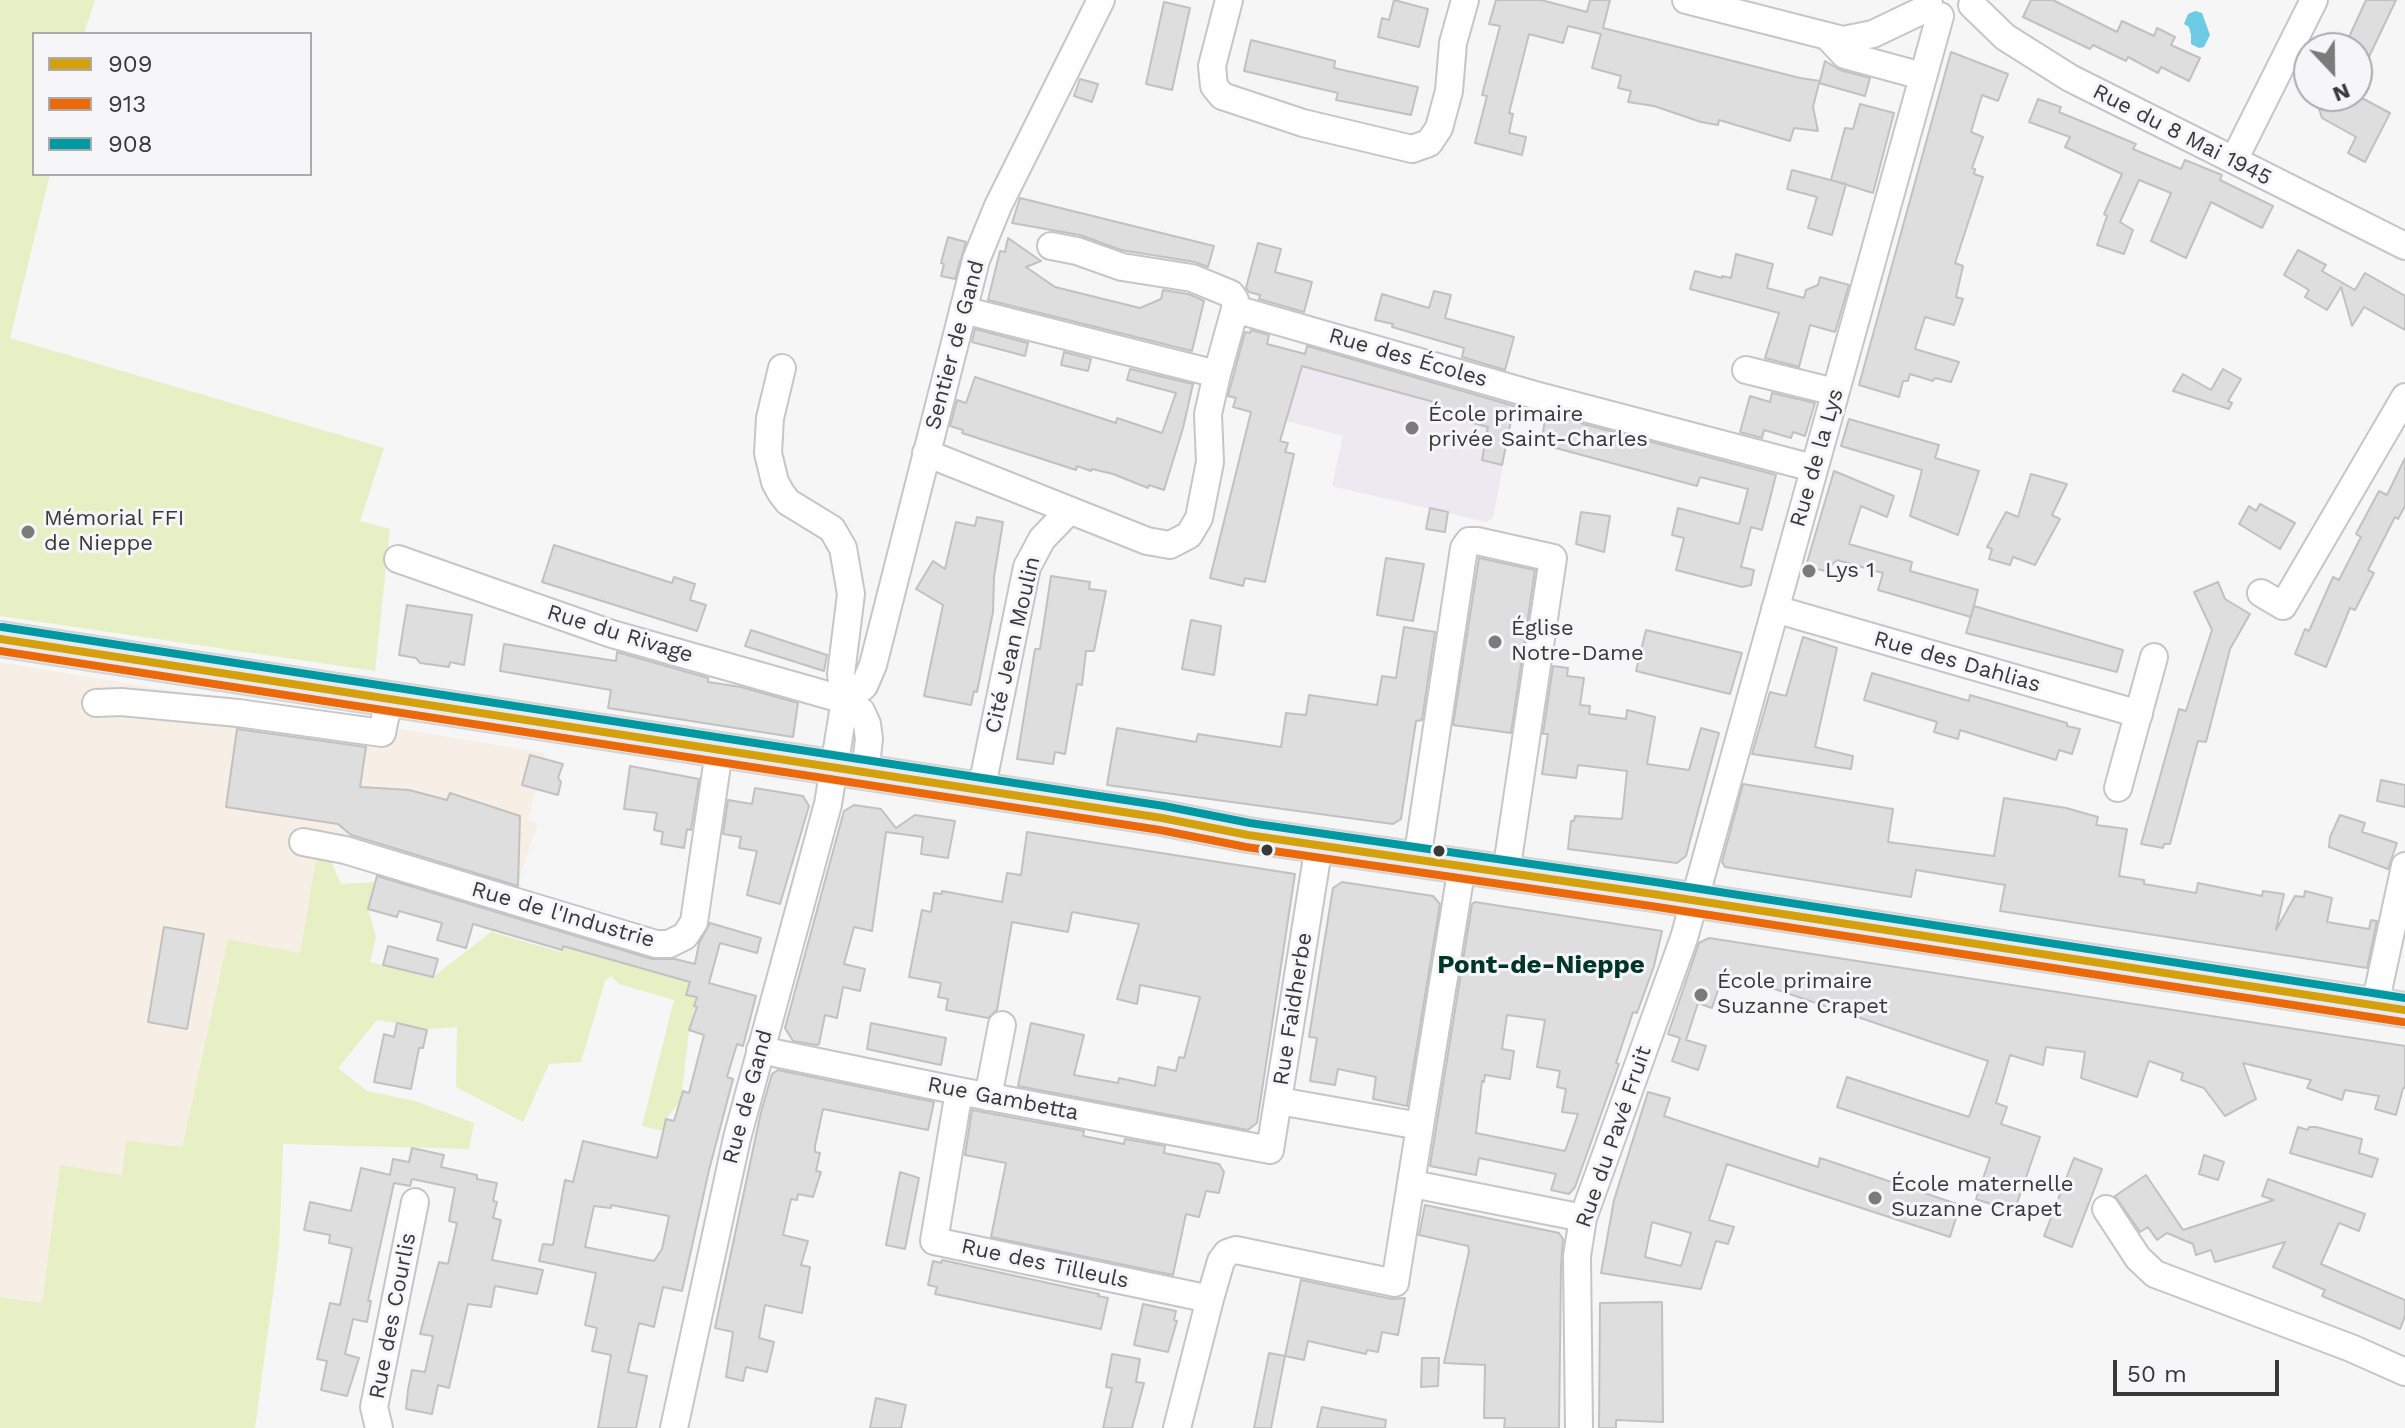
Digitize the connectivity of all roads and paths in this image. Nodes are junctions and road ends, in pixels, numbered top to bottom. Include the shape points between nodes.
1 (1101, 0) edge
2 (1229, 0) edge
3 (1465, 0) edge
4 (1686, 0) edge
5 (2314, 0) edge
6 (1973, 2) edge
7 (1932, 7) edge
8 (1829, 38) junction
9 (1922, 76) junction
10 (2234, 160) junction
11 (1051, 246) dead end
12 (2405, 246) edge
13 (1235, 309) junction
14 (963, 310) junction
15 (782, 368) dead end
16 (1746, 370) dead end
17 (1217, 374) junction
18 (1835, 392) junction
19 (2405, 397) edge
20 (926, 453) junction
21 (1813, 468) junction
22 (1069, 511) junction
23 (398, 559) dead end
24 (2261, 593) dead end
25 (1775, 609) junction
26 (0, 639) edge
27 (2154, 657) dead end
28 (389, 699) junction
29 (845, 700) junction
30 (96, 703) dead end
31 (2139, 714) junction
32 (719, 751) junction
33 (849, 771) junction
34 (2118, 788) dead end
35 (981, 791) junction
36 (303, 842) dead end
37 (1319, 845) junction
38 (1417, 860) junction
39 (1462, 866) junction
40 (2405, 866) edge
41 (1506, 873) junction
42 (1692, 900) junction
43 (2390, 1008) edge
44 (1002, 1025) dead end
45 (760, 1050) junction
46 (959, 1091) junction
47 (988, 1097) junction
48 (1279, 1101) junction
49 (1420, 1126) junction
50 (1247, 1146) joint
51 (1413, 1184) junction
52 (415, 1202) dead end
53 (2106, 1209) dead end
54 (1583, 1218) junction
55 (1210, 1299) junction
56 (2405, 1372) edge
57 (379, 1428) edge
58 (674, 1428) edge
59 (1177, 1428) edge
60 (1579, 1428) edge

1 - 14 street, Sentier de Gand via 989,225
2 - 3 street via 1212,66 1212,79 1222,96 1303,123 1412,149 1429,143 1439,128
4 - 8 street
5 - 10 street
6 - 7 street via 1958,18 1949,19
6 - 10 street, Rue du 8 Mai 1945 via 2005,37 2070,78
7 - 8 street via 1865,37
7 - 9 street, Rue de la Lys
8 - 9 street via 1845,55
9 - 18 street, Rue de la Lys
10 - 12 street, Rue du 8 Mai 1945
11 - 13 street via 1122,267 1192,278 1231,294
13 - 17 street
13 - 21 street, Rue des Écoles
14 - 17 street
14 - 20 street, Sentier de Gand
15 - 29 street via 768,453 775,482 788,502 832,529 843,548 851,594 841,674
16 - 18 street
17 - 22 street via 1208,414 1210,462 1199,518 1189,535 1170,545 1154,544
18 - 21 street, Rue de la Lys
19 - 24 street via 2283,606
20 - 22 street
20 - 29 street, Sentier de Gand via 871,673
21 - 25 street, Rue de la Lys
22 - 35 street, Cité Jean Moulin via 1042,539 1027,567
23 - 29 street, Rue du Rivage via 612,634
25 - 31 street, Rue des Dahlias
25 - 42 street, Rue de la Lys
26 - 28 main road
27 - 31 street
28 - 30 street via 382,733 238,713
28 - 32 main road
29 - 33 street
31 - 34 street
32 - 33 main road
32 - 36 street, Rue de l'Industrie via 694,922 685,936 669,944
33 - 35 main road
33 - 45 street, Rue de Gand via 828,804
35 - 37 main road
37 - 38 main road
37 - 48 street, Rue Faidherbe
38 - 39 main road
38 - 41 street via 1464,548 1477,541 1553,558
39 - 41 main road
39 - 49 street
40 - 43 street
41 - 42 main road
42 - 43 main road
42 - 54 street, Rue du Pavé Fruit via 1675,962
44 - 47 street
45 - 46 street, Rue Gambetta
45 - 58 street, Rue de Gand
46 - 47 street, Rue Gambetta
46 - 55 street, Rue des Tilleuls via 934,1241
47 - 50 street, Rue Gambetta
48 - 49 street
48 - 50 street, Rue Faidherbe via 1270,1150
49 - 51 street
51 - 54 street
51 - 55 street via 1395,1283 1232,1251 1224,1256
52 - 57 street, Rue des Courlis via 374,1407
53 - 56 street via 2155,1274
54 - 60 street, Rue du Pavé Fruit via 1577,1256
55 - 59 street

